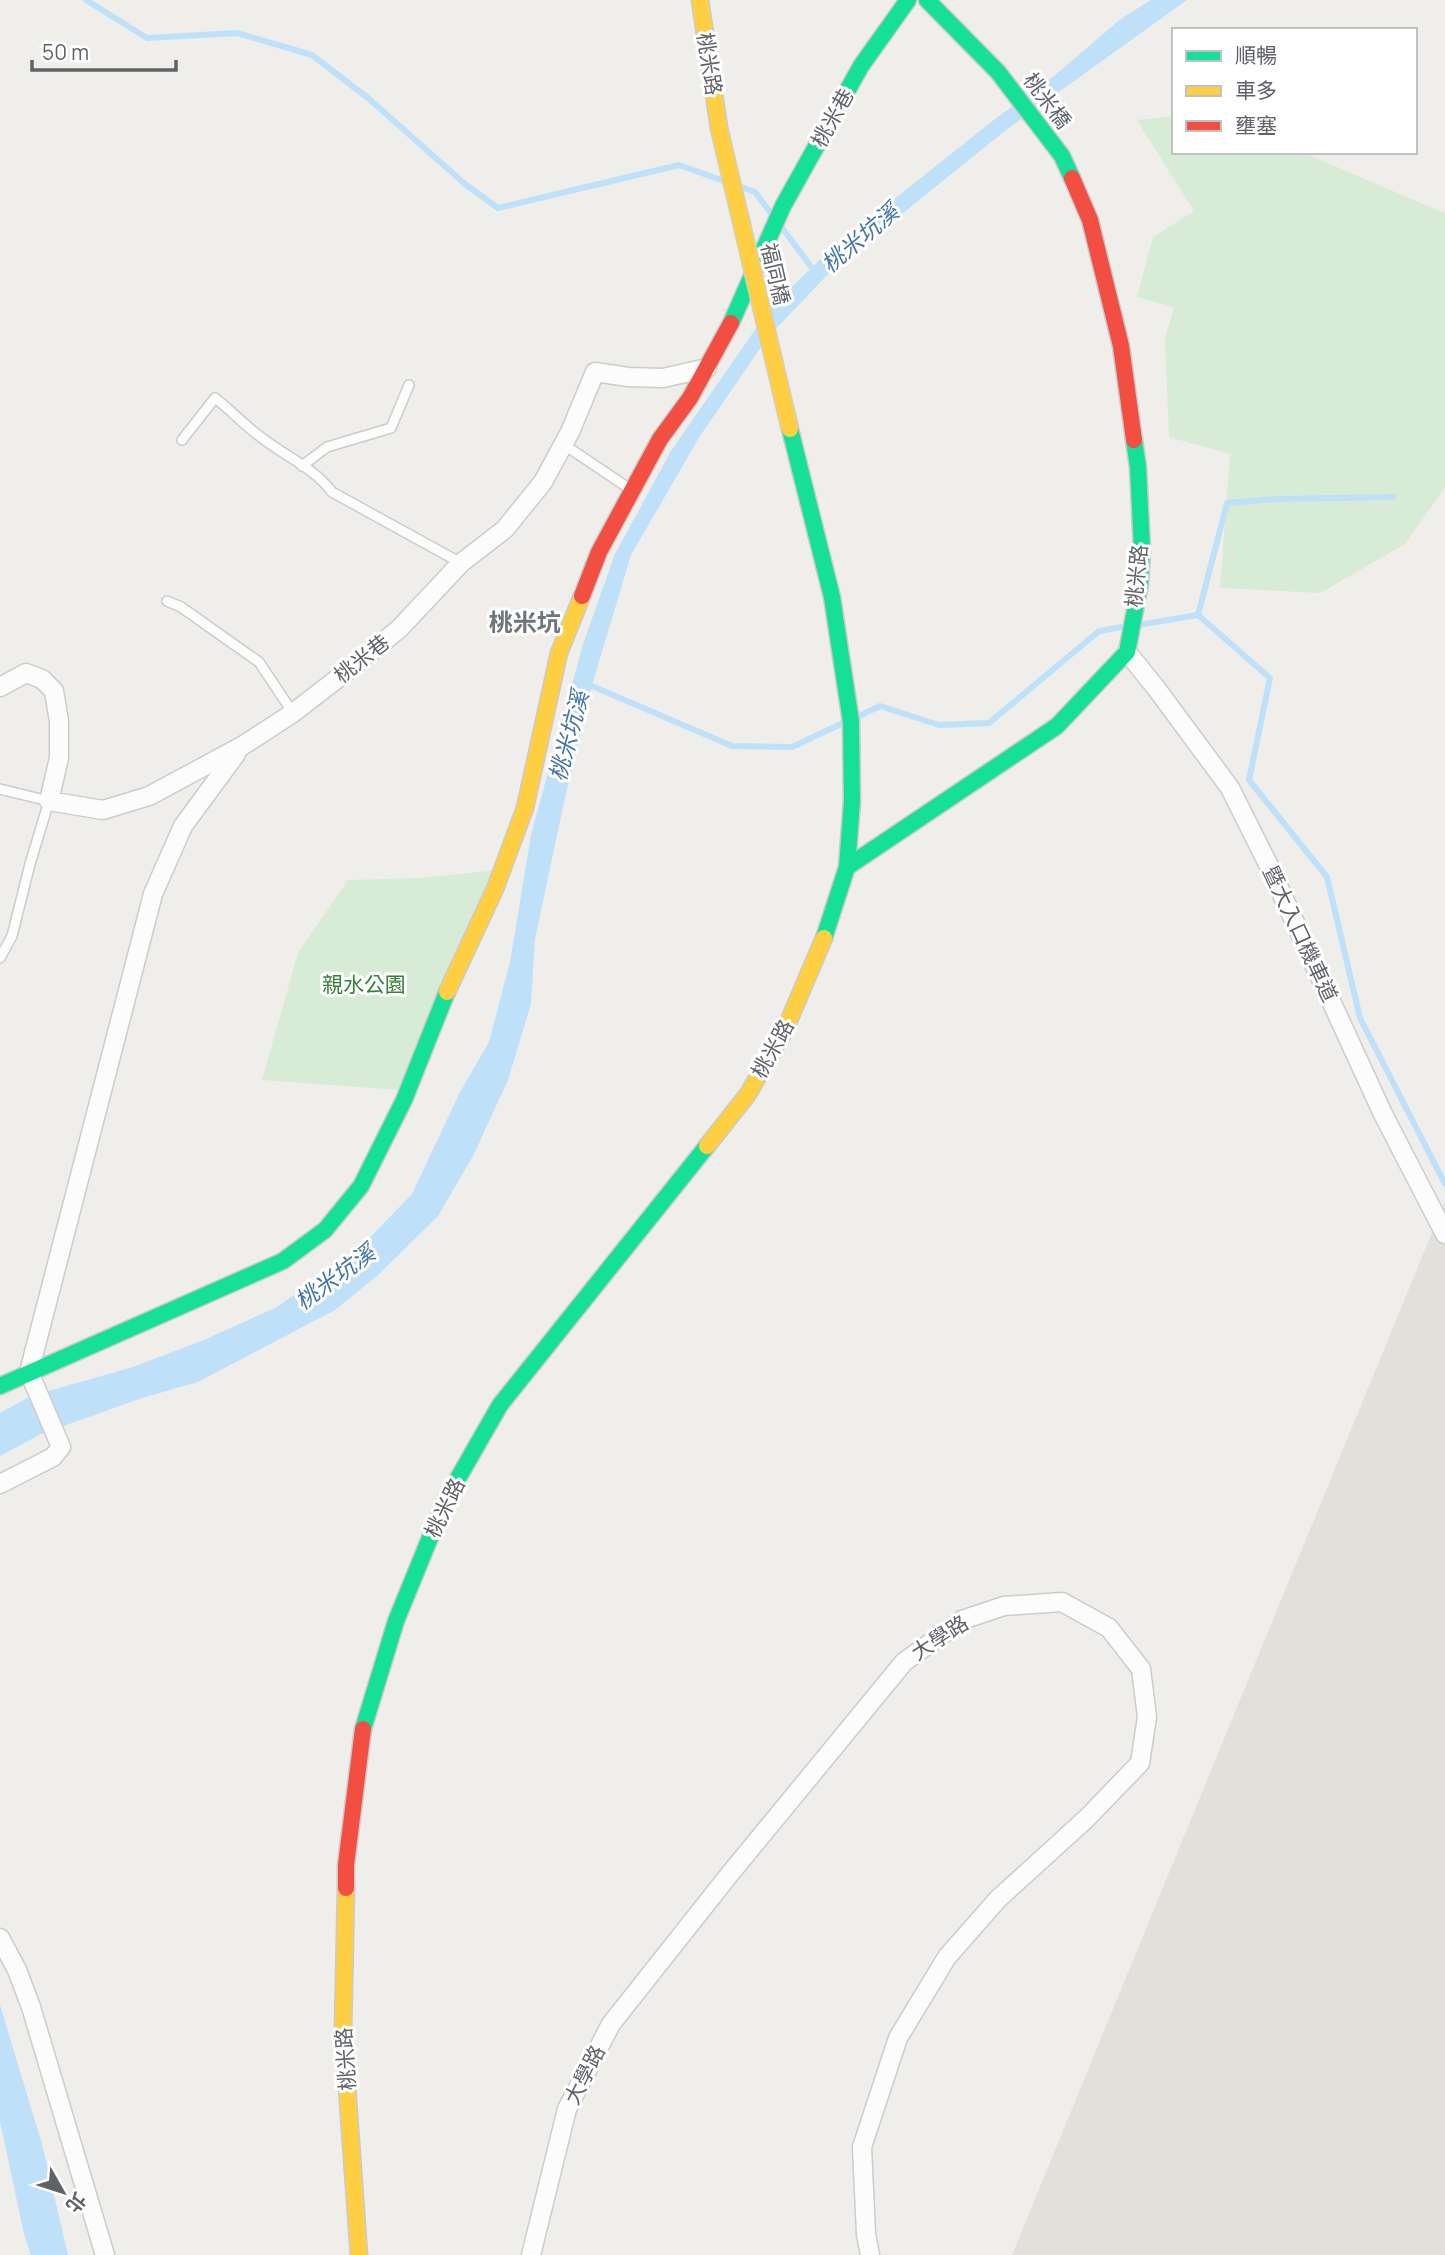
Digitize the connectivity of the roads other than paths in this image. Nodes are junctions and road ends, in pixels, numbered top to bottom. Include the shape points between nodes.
1 (700, 0) edge
2 (908, 0) edge
3 (927, 0) edge
4 (719, 128) joint
5 (1062, 156) joint
6 (707, 368) junction
7 (409, 386) dead end
8 (790, 429) joint
9 (182, 440) dead end
10 (562, 443) junction
11 (302, 466) junction
12 (631, 490) junction
13 (461, 563) junction
14 (167, 601) dead end
15 (1126, 652) junction
16 (0, 687) edge
17 (293, 713) junction
18 (242, 746) junction
19 (0, 789) edge
20 (49, 801) junction
21 (847, 867) junction
22 (0, 958) edge
23 (1445, 1234) edge
24 (32, 1378) junction
25 (0, 1386) edge
26 (0, 1484) edge
27 (0, 1938) edge
28 (105, 2255) edge
29 (359, 2255) edge
30 (531, 2255) edge
31 (870, 2255) edge

1 - 4 street, 桃米路
2 - 6 street, 桃米巷 via 862,66 783,206
3 - 5 street, 桃米橋 via 998,72
4 - 8 street, 福同橋, bridge
5 - 15 street, 桃米路 via 1090,220 1121,346 1138,467 1140,584
6 - 10 street, 桃米巷 via 663,378 595,372
6 - 12 street
7 - 11 lane via 391,428 327,447
8 - 21 street, 桃米路 via 832,597 849,708 852,800
9 - 11 lane via 215,398
10 - 12 lane
10 - 13 street, 桃米巷 via 543,482 505,528
11 - 13 lane via 321,477 332,492
12 - 24 street via 599,552 559,653 525,808 495,889 455,971 404,1100 361,1186 325,1230 283,1261
13 - 17 street, 桃米巷 via 399,629
14 - 17 lane via 259,662
15 - 21 street via 1057,726
15 - 23 street, 暨大入口機車道 via 1230,788 1383,1114
16 - 20 street via 26,673 42,678 54,691 59,758
17 - 18 street, 桃米巷
18 - 20 street, 桃米巷 via 149,796 103,810
18 - 24 street via 183,825 153,894
19 - 20 lane
20 - 22 lane via 12,936
21 - 29 street, 桃米路 via 809,978 748,1094 500,1405 445,1501 396,1621 360,1736 346,1865 343,2031
24 - 25 street
24 - 26 street via 61,1447 53,1457
27 - 28 street via 32,2007
30 - 31 street, 大學路 via 567,2109 611,2024 729,1875 904,1662 962,1620 1004,1606 1062,1602 1109,1628 1141,1669 1147,1717 1140,1763 998,1899 947,1957 898,2038 862,2147

